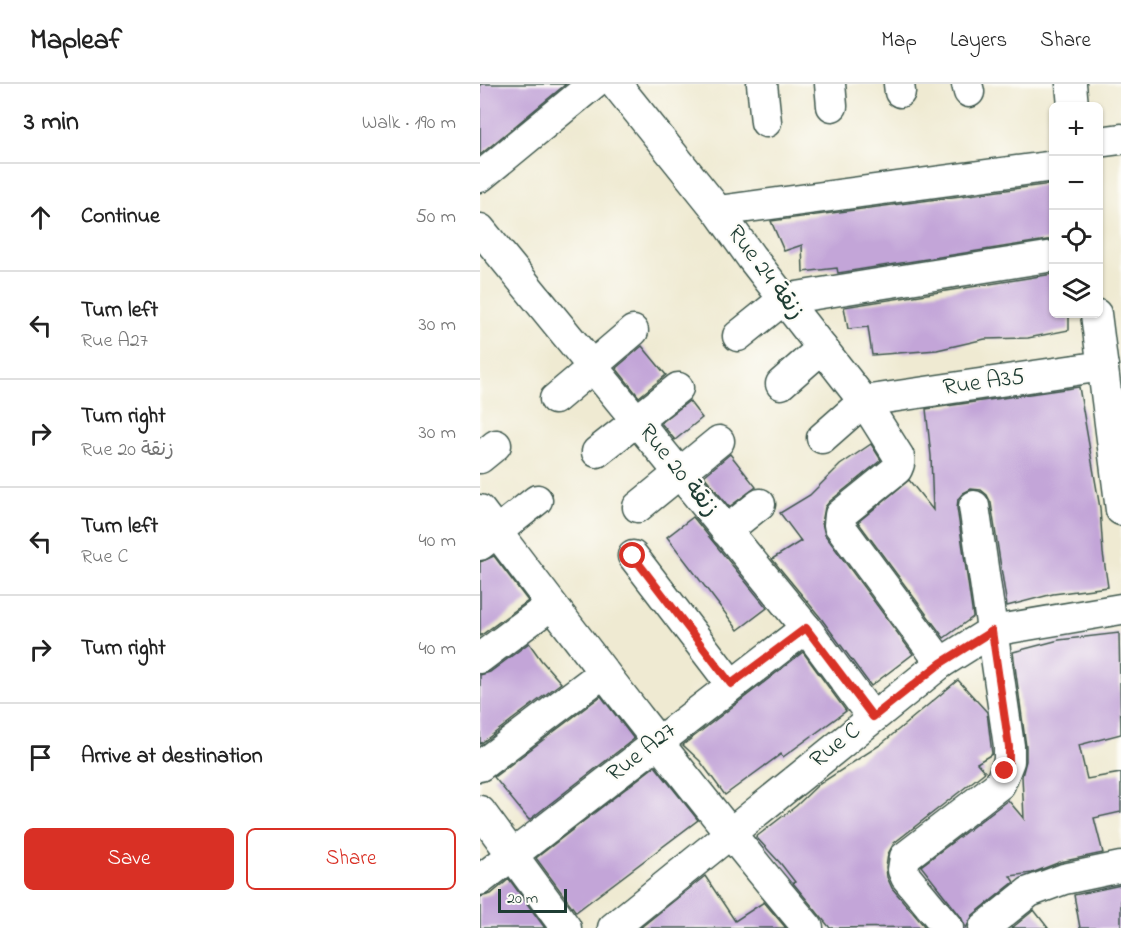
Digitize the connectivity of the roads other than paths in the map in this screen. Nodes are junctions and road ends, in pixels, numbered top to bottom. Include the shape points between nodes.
1 (592, 84) edge
2 (616, 84) edge
3 (762, 84) edge
4 (1071, 84) edge
5 (1073, 102) edge
6 (766, 122) dead end
7 (1121, 139) edge
8 (1103, 141) edge
9 (1049, 167) edge
10 (480, 177) edge
11 (718, 211) junction
12 (480, 229) edge
13 (1049, 257) edge
14 (784, 299) junction
15 (1097, 318) edge
16 (633, 331) dead end
17 (738, 336) dead end
18 (822, 348) junction
19 (1108, 350) edge
20 (592, 366) junction
21 (781, 384) dead end
22 (678, 388) dead end
23 (555, 399) dead end
24 (864, 401) junction
25 (637, 421) junction
26 (822, 438) dead end
27 (719, 441) dead end
28 (597, 452) dead end
29 (680, 473) junction
30 (1120, 491) edge
31 (537, 500) dead end
32 (760, 504) dead end
33 (974, 506) dead end
34 (638, 507) dead end
35 (486, 529) edge
36 (726, 531) junction
37 (633, 556) dead end
38 (552, 605) junction
39 (1121, 609) edge
40 (806, 628) junction
41 (992, 631) junction
42 (480, 658) edge
43 (941, 663) junction
44 (603, 673) junction
45 (731, 684) junction
46 (873, 717) junction
47 (657, 742) junction
48 (480, 766) edge
49 (480, 811) edge
50 (728, 833) junction
51 (513, 855) junction
52 (1121, 867) edge
53 (480, 880) edge
54 (566, 928) edge
55 (613, 928) edge
56 (808, 928) edge
57 (948, 928) edge
58 (984, 928) edge

1 - 10 street
2 - 11 street, Rue 24 زنقة
3 - 6 street
4 - 5 street
7 - 8 street
9 - 11 street
11 - 14 street, Rue 24 زنقة
12 - 20 street, Rue 20 زنقة
13 - 14 street
14 - 17 street
14 - 18 street, Rue 24 زنقة
15 - 19 street
16 - 20 street
18 - 21 street
18 - 24 street, Rue 24 زنقة
19 - 24 street, Rue A35
19 - 30 street
20 - 23 street
20 - 25 street, Rue 20 زنقة
22 - 25 street
24 - 26 street
24 - 43 street, Rue 24 زنقة via 899,457 899,464 840,515 839,525
25 - 28 street
25 - 29 street, Rue 20 زنقة
27 - 29 street
29 - 34 street
29 - 36 street, Rue 20 زنقة
31 - 35 street
32 - 36 street
33 - 41 street
35 - 38 street
36 - 40 street, Rue 20 زنقة
37 - 45 street
38 - 42 street
38 - 44 street
39 - 41 street, Rue C
40 - 45 street, Rue A27
40 - 46 street, Rue 20 زنقة
41 - 43 street, Rue C
41 - 57 street via 1009,761 1000,784 905,857 903,870
43 - 46 street, Rue C
44 - 47 street
44 - 48 street
45 - 47 street, Rue A27
46 - 50 street, Rue C
47 - 50 street
47 - 51 street, Rue A27
49 - 51 street
50 - 55 street, Rue C
50 - 56 street
51 - 53 street, Rue A27
51 - 54 street
52 - 58 street via 1064,879 1029,892

